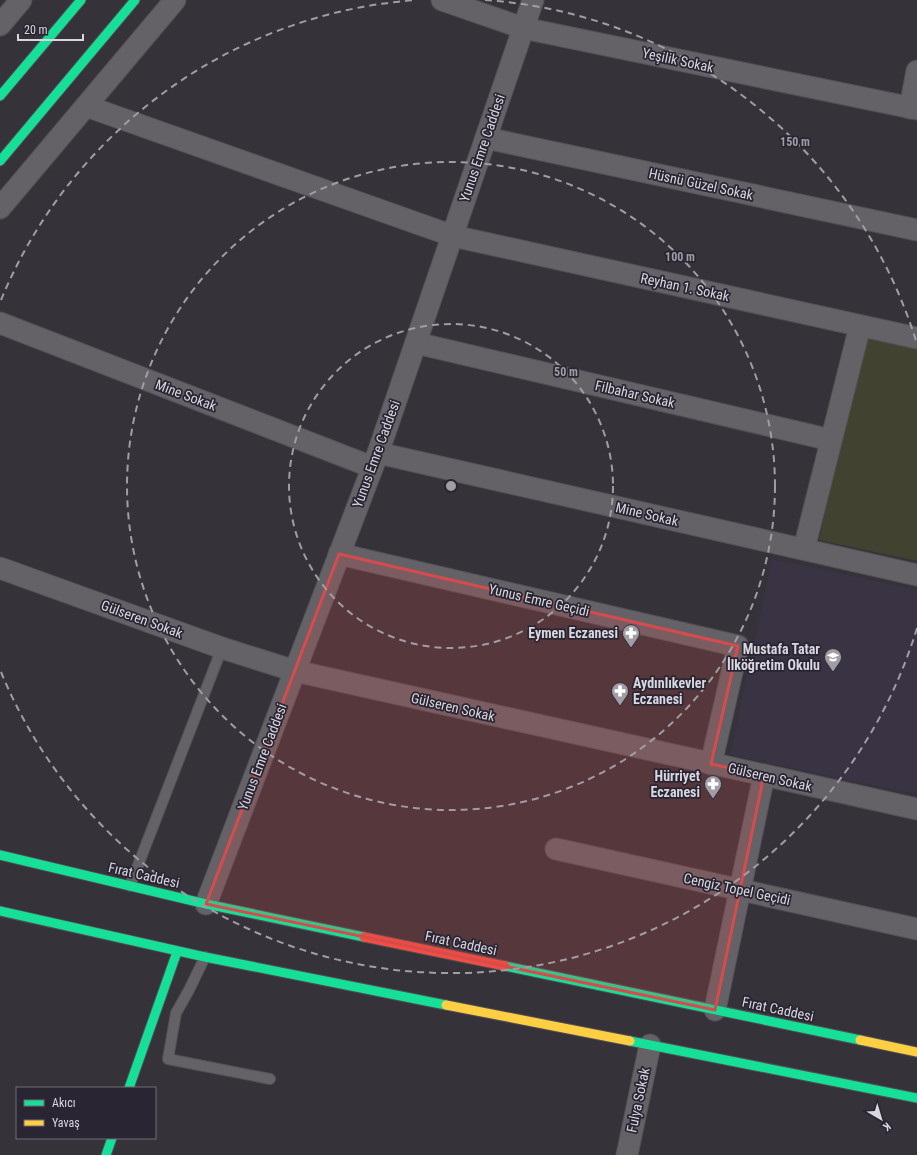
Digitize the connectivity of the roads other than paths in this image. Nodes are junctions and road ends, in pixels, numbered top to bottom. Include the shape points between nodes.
1 (21, 0) edge
2 (81, 0) edge
3 (135, 0) edge
4 (175, 0) edge
5 (442, 0) edge
6 (533, 0) edge
7 (0, 25) edge
8 (523, 28) junction
9 (917, 71) edge
10 (0, 96) edge
11 (86, 106) junction
12 (913, 108) edge
13 (486, 138) junction
14 (0, 161) edge
15 (0, 208) edge
16 (917, 230) edge
17 (452, 236) junction
18 (0, 323) edge
19 (860, 326) junction
20 (917, 338) edge
21 (416, 343) junction
22 (832, 440) junction
23 (375, 460) junction
24 (804, 549) junction
25 (340, 554) junction
26 (0, 568) edge
27 (917, 575) edge
28 (222, 648) junction
29 (295, 671) junction
30 (711, 764) junction
31 (764, 776) junction
32 (917, 809) edge
33 (556, 849) dead end
34 (0, 855) edge
35 (130, 886) junction
36 (740, 890) junction
37 (206, 904) junction
38 (0, 911) edge
39 (917, 929) edge
40 (177, 952) junction
41 (204, 958) junction
42 (715, 1010) junction
43 (650, 1045) junction
44 (917, 1052) edge
45 (270, 1079) dead end
46 (130, 1087) edge
47 (917, 1098) edge
48 (112, 1139) edge
49 (106, 1155) edge
50 (627, 1155) edge

1 - 7 street
2 - 10 main road
3 - 14 main road
4 - 11 street
5 - 8 street, Yeşilik Sokak
6 - 8 street, Yunus Emre Caddesi
8 - 12 street, Yeşilik Sokak
8 - 13 street, Yunus Emre Caddesi
9 - 12 street
11 - 15 street
11 - 17 street, Reyhan 1. Sokak
13 - 16 street, Hüsnü Güzel Sokak
13 - 17 street, Yunus Emre Caddesi
17 - 19 street, Reyhan 1. Sokak
17 - 21 street, Yunus Emre Caddesi
18 - 23 street, Mine Sokak
19 - 20 street, Reyhan 1. Sokak
19 - 22 street
21 - 22 street, Filbahar Sokak
21 - 23 street, Yunus Emre Caddesi
22 - 24 street
23 - 24 street, Mine Sokak
23 - 25 street, Yunus Emre Caddesi
24 - 27 street, Mine Sokak
25 - 29 street, Yunus Emre Caddesi
25 - 30 street, Yunus Emre Geçidi via 738,646
26 - 28 street, Gülseren Sokak
28 - 29 street, Gülseren Sokak
28 - 35 lane
29 - 30 street, Gülseren Sokak
29 - 37 street, Yunus Emre Caddesi
30 - 31 street, Gülseren Sokak
31 - 32 street, Gülseren Sokak
31 - 36 street
33 - 36 street, Cengiz Topel Geçidi
34 - 35 main road, Fırat Caddesi
35 - 37 main road, Fırat Caddesi
36 - 39 street, Cengiz Topel Geçidi
36 - 42 street
37 - 42 main road, Fırat Caddesi
38 - 40 main road
40 - 41 main road
40 - 46 main road
41 - 43 main road
41 - 45 lane via 176,1012 168,1059
42 - 44 main road, Fırat Caddesi
43 - 47 main road
43 - 50 street, Fulya Sokak
48 - 49 main road

